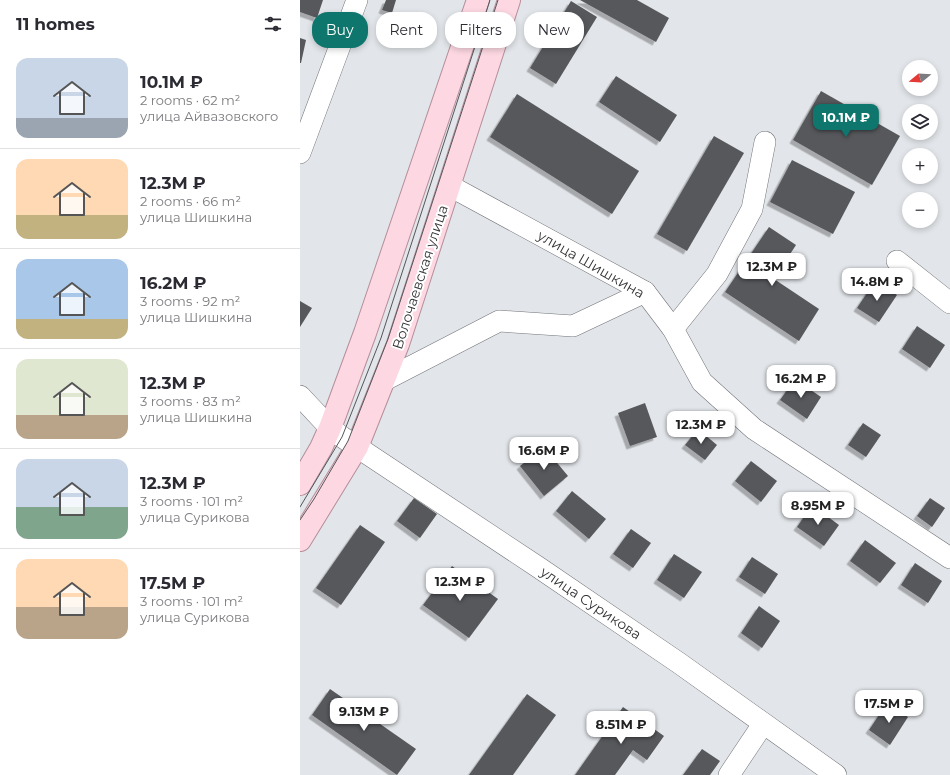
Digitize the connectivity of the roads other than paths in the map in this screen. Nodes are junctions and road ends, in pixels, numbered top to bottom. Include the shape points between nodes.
1 (357, 0) edge
2 (478, 0) edge
3 (509, 0) edge
4 (765, 142) dead end
5 (300, 153) edge
6 (450, 186) junction
7 (897, 261) dead end
8 (645, 292) junction
9 (950, 303) edge
10 (673, 329) junction
11 (383, 381) junction
12 (300, 396) edge
13 (343, 437) junction
14 (300, 484) edge
15 (300, 540) edge
16 (950, 558) edge
17 (763, 724) junction
18 (729, 775) edge
19 (836, 775) edge

1 - 5 street
2 - 13 main road, Волочаевская улица via 365,333
3 - 6 main road, Волочаевская улица
4 - 10 street via 752,209 718,274
6 - 8 street, улица Шишкина
6 - 11 main road, Волочаевская улица via 398,344
7 - 9 street
8 - 10 street, улица Шишкина
8 - 11 street via 573,326 499,321
10 - 16 street, улица Шишкина via 702,382 754,429
11 - 13 main road, Волочаевская улица
12 - 13 street, улица Сурикова
13 - 14 main road, Волочаевская улица via 321,448
13 - 15 main road, Волочаевская улица
13 - 17 street, улица Сурикова via 634,632
17 - 18 street
17 - 19 street, улица Сурикова

